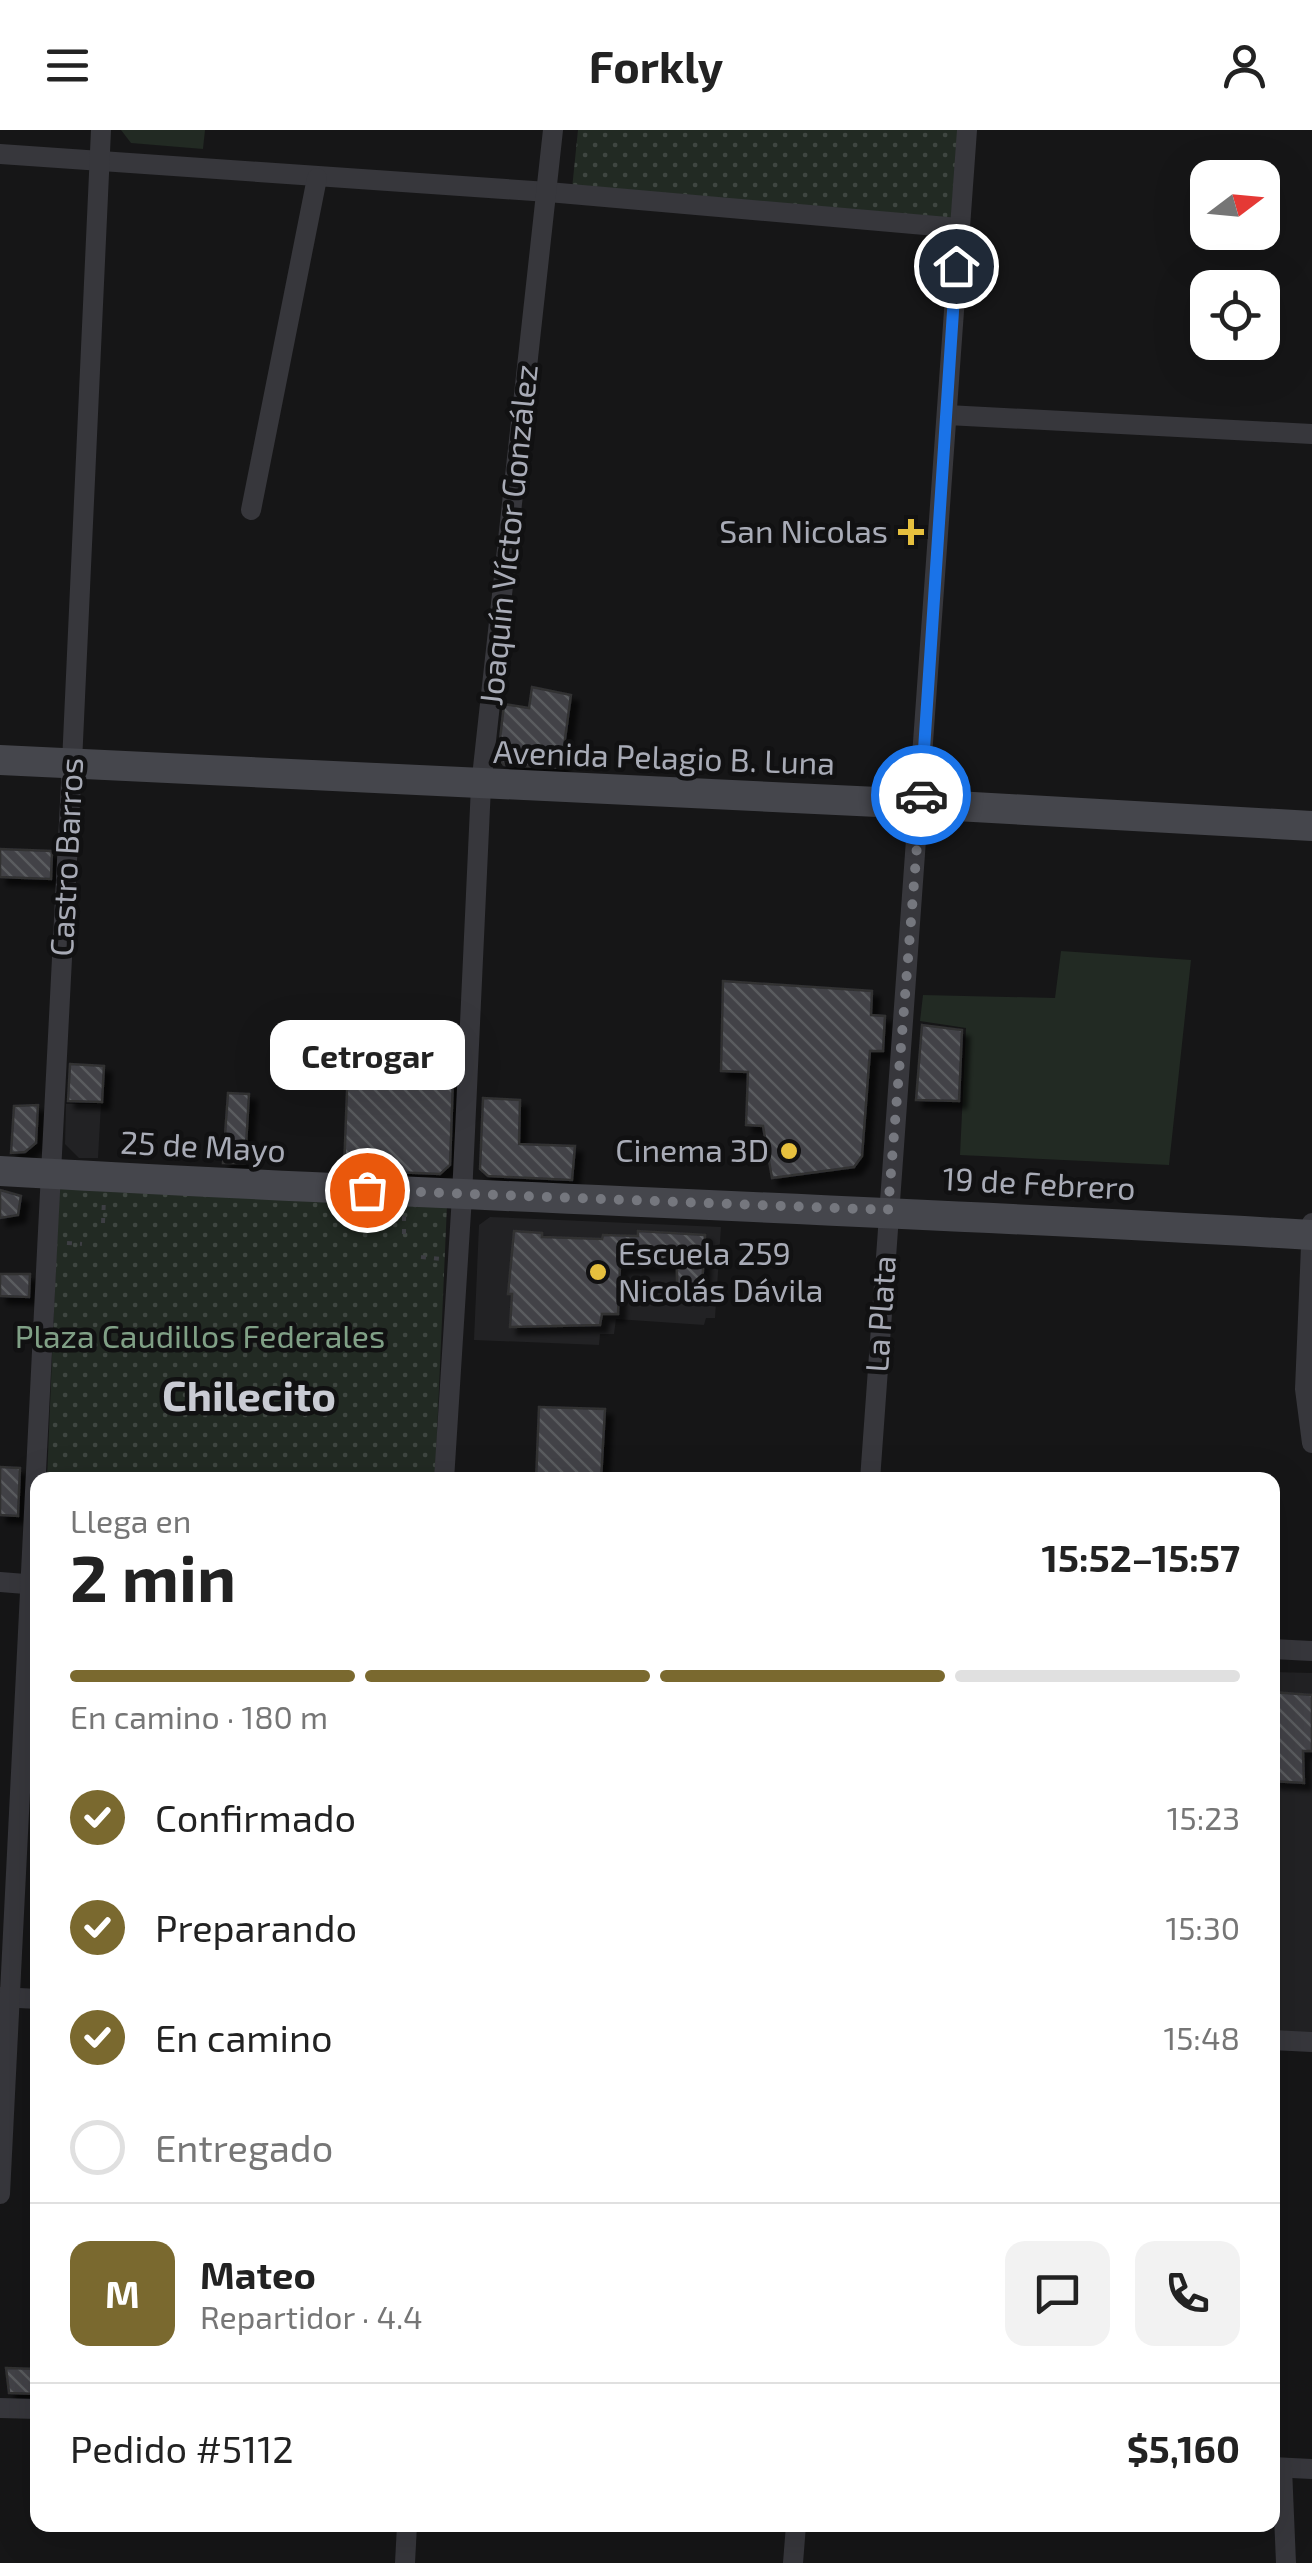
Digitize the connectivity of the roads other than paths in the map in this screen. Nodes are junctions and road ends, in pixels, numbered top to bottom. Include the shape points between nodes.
1 (101, 130) edge
2 (553, 130) edge
3 (967, 130) edge
4 (0, 154) edge
5 (99, 160) junction
6 (318, 178) junction
7 (548, 192) junction
8 (959, 228) junction
9 (947, 415) junction
10 (1312, 434) edge
11 (251, 510) dead end
12 (0, 760) edge
13 (72, 764) junction
14 (481, 786) junction
15 (920, 804) junction
16 (1312, 826) edge
17 (0, 1171) edge
18 (49, 1174) junction
19 (462, 1196) junction
20 (888, 1210) junction
21 (1311, 1230) edge
22 (1312, 1443) edge
23 (39, 1472) edge
24 (445, 1472) edge
25 (871, 1472) edge
26 (0, 1582) edge
27 (30, 1585) edge
28 (1280, 1649) edge
29 (1312, 1651) edge
30 (30, 1652) edge
31 (4, 1998) edge
32 (30, 1999) edge
33 (1280, 2040) edge
34 (1312, 2042) edge
35 (0, 2194) edge
36 (0, 2408) edge
37 (30, 2409) edge
38 (1280, 2467) edge
39 (1312, 2469) edge
40 (1280, 2499) edge
41 (407, 2532) edge
42 (795, 2532) edge
43 (406, 2563) edge
44 (793, 2563) edge
45 (1286, 2563) edge

1 - 5 street, Castro Barros
2 - 7 street, Joaquín Víctor González
3 - 8 street, La Plata
4 - 5 street
5 - 6 street
5 - 13 street, Castro Barros
6 - 7 street
6 - 11 street
7 - 8 street
7 - 14 street, Joaquín Víctor González
8 - 9 street, La Plata
9 - 10 street
9 - 15 street, La Plata
12 - 13 main road, Avenida Pelagio B. Luna
13 - 14 main road, Avenida Pelagio B. Luna
13 - 18 street, Castro Barros
14 - 15 main road, Avenida Pelagio B. Luna
14 - 19 street, Joaquín Víctor González
15 - 16 main road, Avenida Pelagio B. Luna
15 - 20 street, La Plata
17 - 18 main road, 25 de Mayo
18 - 19 main road, 25 de Mayo
18 - 23 street, Castro Barros
19 - 20 main road, 19 de Febrero
19 - 24 street, Joaquín Víctor González
20 - 21 main road, 19 de Febrero
20 - 25 street, La Plata
21 - 22 street via 1305,1388
26 - 27 street
28 - 29 street
30 - 31 street, Castro Barros
31 - 32 street
31 - 35 street, Castro Barros
33 - 34 street
36 - 37 street
38 - 39 street
40 - 45 street
41 - 43 street
42 - 44 street

